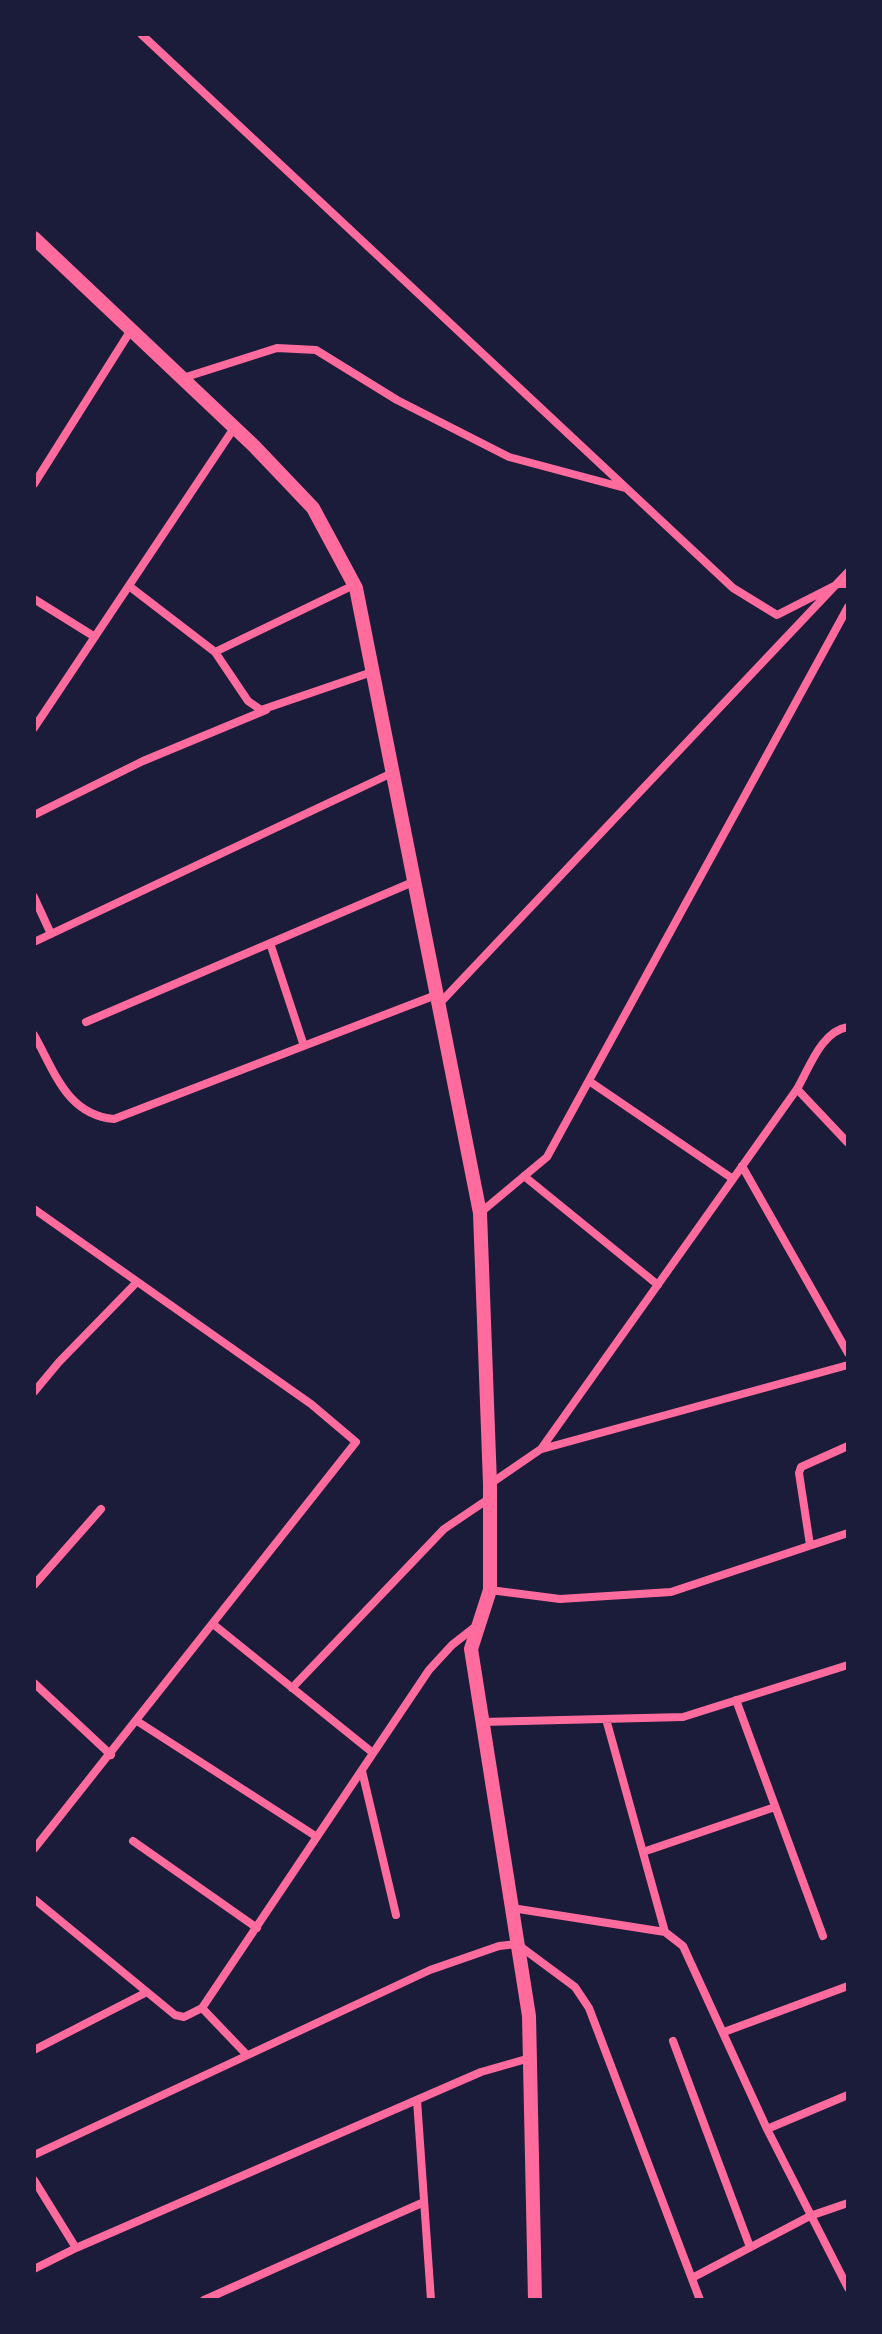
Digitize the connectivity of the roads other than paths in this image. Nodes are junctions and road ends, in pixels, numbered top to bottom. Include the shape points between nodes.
1 (141, 34) edge
2 (34, 238) edge
3 (131, 330) junction
4 (182, 379) junction
5 (234, 428) junction
6 (34, 484) edge
7 (627, 488) junction
8 (848, 572) edge
9 (838, 584) junction
10 (848, 584) edge
11 (354, 585) junction
12 (129, 586) junction
13 (34, 599) edge
14 (848, 607) edge
15 (95, 637) junction
16 (215, 652) junction
17 (372, 672) junction
18 (266, 710) junction
19 (34, 728) edge
20 (392, 773) junction
21 (34, 815) edge
22 (413, 882) junction
23 (34, 897) edge
24 (51, 934) junction
25 (34, 942) edge
26 (270, 943) junction
27 (437, 1000) junction
28 (86, 1022) dead end
29 (848, 1027) edge
30 (34, 1035) edge
31 (304, 1046) junction
32 (589, 1081) junction
33 (797, 1089) junction
34 (848, 1143) edge
35 (742, 1166) junction
36 (524, 1176) junction
37 (733, 1179) junction
38 (38, 1212) edge
39 (480, 1213) junction
40 (34, 1223) edge
41 (137, 1282) junction
42 (658, 1285) junction
43 (848, 1353) edge
44 (848, 1365) edge
45 (34, 1392) edge
46 (848, 1446) edge
47 (541, 1449) junction
48 (490, 1491) junction
49 (101, 1509) dead end
50 (848, 1533) edge
51 (810, 1545) junction
52 (34, 1585) edge
53 (490, 1590) junction
54 (213, 1624) junction
55 (478, 1625) junction
56 (848, 1665) edge
57 (34, 1683) edge
58 (292, 1688) junction
59 (736, 1700) junction
60 (606, 1719) junction
61 (137, 1721) junction
62 (482, 1722) junction
63 (373, 1753) junction
64 (111, 1755) junction
65 (362, 1771) junction
66 (775, 1807) junction
67 (317, 1837) junction
68 (133, 1841) dead end
69 (34, 1849) edge
70 (643, 1852) junction
71 (34, 1899) edge
72 (512, 1908) junction
73 (396, 1915) dead end
74 (257, 1928) junction
75 (665, 1932) junction
76 (823, 1936) dead end
77 (517, 1944) junction
78 (848, 1986) edge
79 (147, 1992) junction
80 (202, 2008) junction
81 (724, 2032) junction
82 (673, 2041) dead end
83 (34, 2050) edge
84 (246, 2054) junction
85 (530, 2058) junction
86 (848, 2095) edge
87 (417, 2100) junction
88 (767, 2129) junction
89 (34, 2155) edge
90 (34, 2180) edge
91 (424, 2202) junction
92 (848, 2203) edge
93 (810, 2216) junction
94 (750, 2247) junction
95 (76, 2248) junction
96 (34, 2269) edge
97 (692, 2278) junction
98 (848, 2288) edge
99 (204, 2300) edge
100 (431, 2300) edge
101 (535, 2300) edge
102 (700, 2300) edge

1 - 7 street
2 - 3 street
3 - 4 street
3 - 6 street
4 - 5 street
4 - 7 street via 277,348 316,350 397,400 509,457
5 - 11 street via 313,508
5 - 12 street
7 - 9 street via 733,588 777,615
8 - 9 street
9 - 10 street
9 - 27 street
11 - 16 street
11 - 17 street
12 - 15 street
12 - 16 street
13 - 15 street
14 - 32 street
15 - 19 street
16 - 18 street via 248,701
17 - 18 street
17 - 20 street
18 - 21 street via 143,761
20 - 22 street
20 - 24 street
22 - 26 street
22 - 27 street
23 - 24 street
24 - 25 street
26 - 28 street
26 - 31 street
27 - 31 street
27 - 39 street
29 - 33 street via 824,1041
30 - 31 street via 69,1098 97,1118 114,1119
32 - 36 street via 547,1157
32 - 37 street
33 - 34 street
33 - 35 street
35 - 37 street
35 - 43 street
36 - 39 street
36 - 42 street
37 - 42 street
38 - 40 street
38 - 41 street
39 - 48 street
41 - 45 street
41 - 54 street via 311,1404 356,1442
42 - 47 street
44 - 47 street
46 - 51 street via 801,1467
47 - 48 street
48 - 53 street
48 - 58 street via 444,1529
49 - 52 street
50 - 51 street
51 - 53 street via 671,1592 560,1599
53 - 55 street
54 - 58 street
54 - 61 street
55 - 62 street via 471,1649
55 - 63 street via 429,1670
56 - 59 street
57 - 64 street
58 - 63 street
59 - 60 street via 683,1717
59 - 66 street
60 - 62 street
60 - 70 street
61 - 64 street
61 - 67 street
62 - 72 street
63 - 65 street
64 - 69 street
65 - 67 street
65 - 73 street
66 - 70 street
66 - 76 street
67 - 74 street
68 - 74 street
70 - 75 street
71 - 79 street
72 - 75 street
72 - 77 street
74 - 80 street
75 - 81 street via 683,1946
77 - 84 street via 430,1970
77 - 85 street
77 - 97 street via 575,1987 589,2008
78 - 81 street
79 - 80 street via 175,2015 184,2017
79 - 83 street
80 - 84 street
81 - 88 street
82 - 94 street
84 - 89 street
85 - 87 street
85 - 101 street
86 - 88 street
87 - 91 street
87 - 95 street
88 - 93 street
90 - 95 street
91 - 99 street
91 - 100 street
92 - 93 street
93 - 94 street
93 - 98 street
94 - 97 street
95 - 96 street
97 - 102 street

